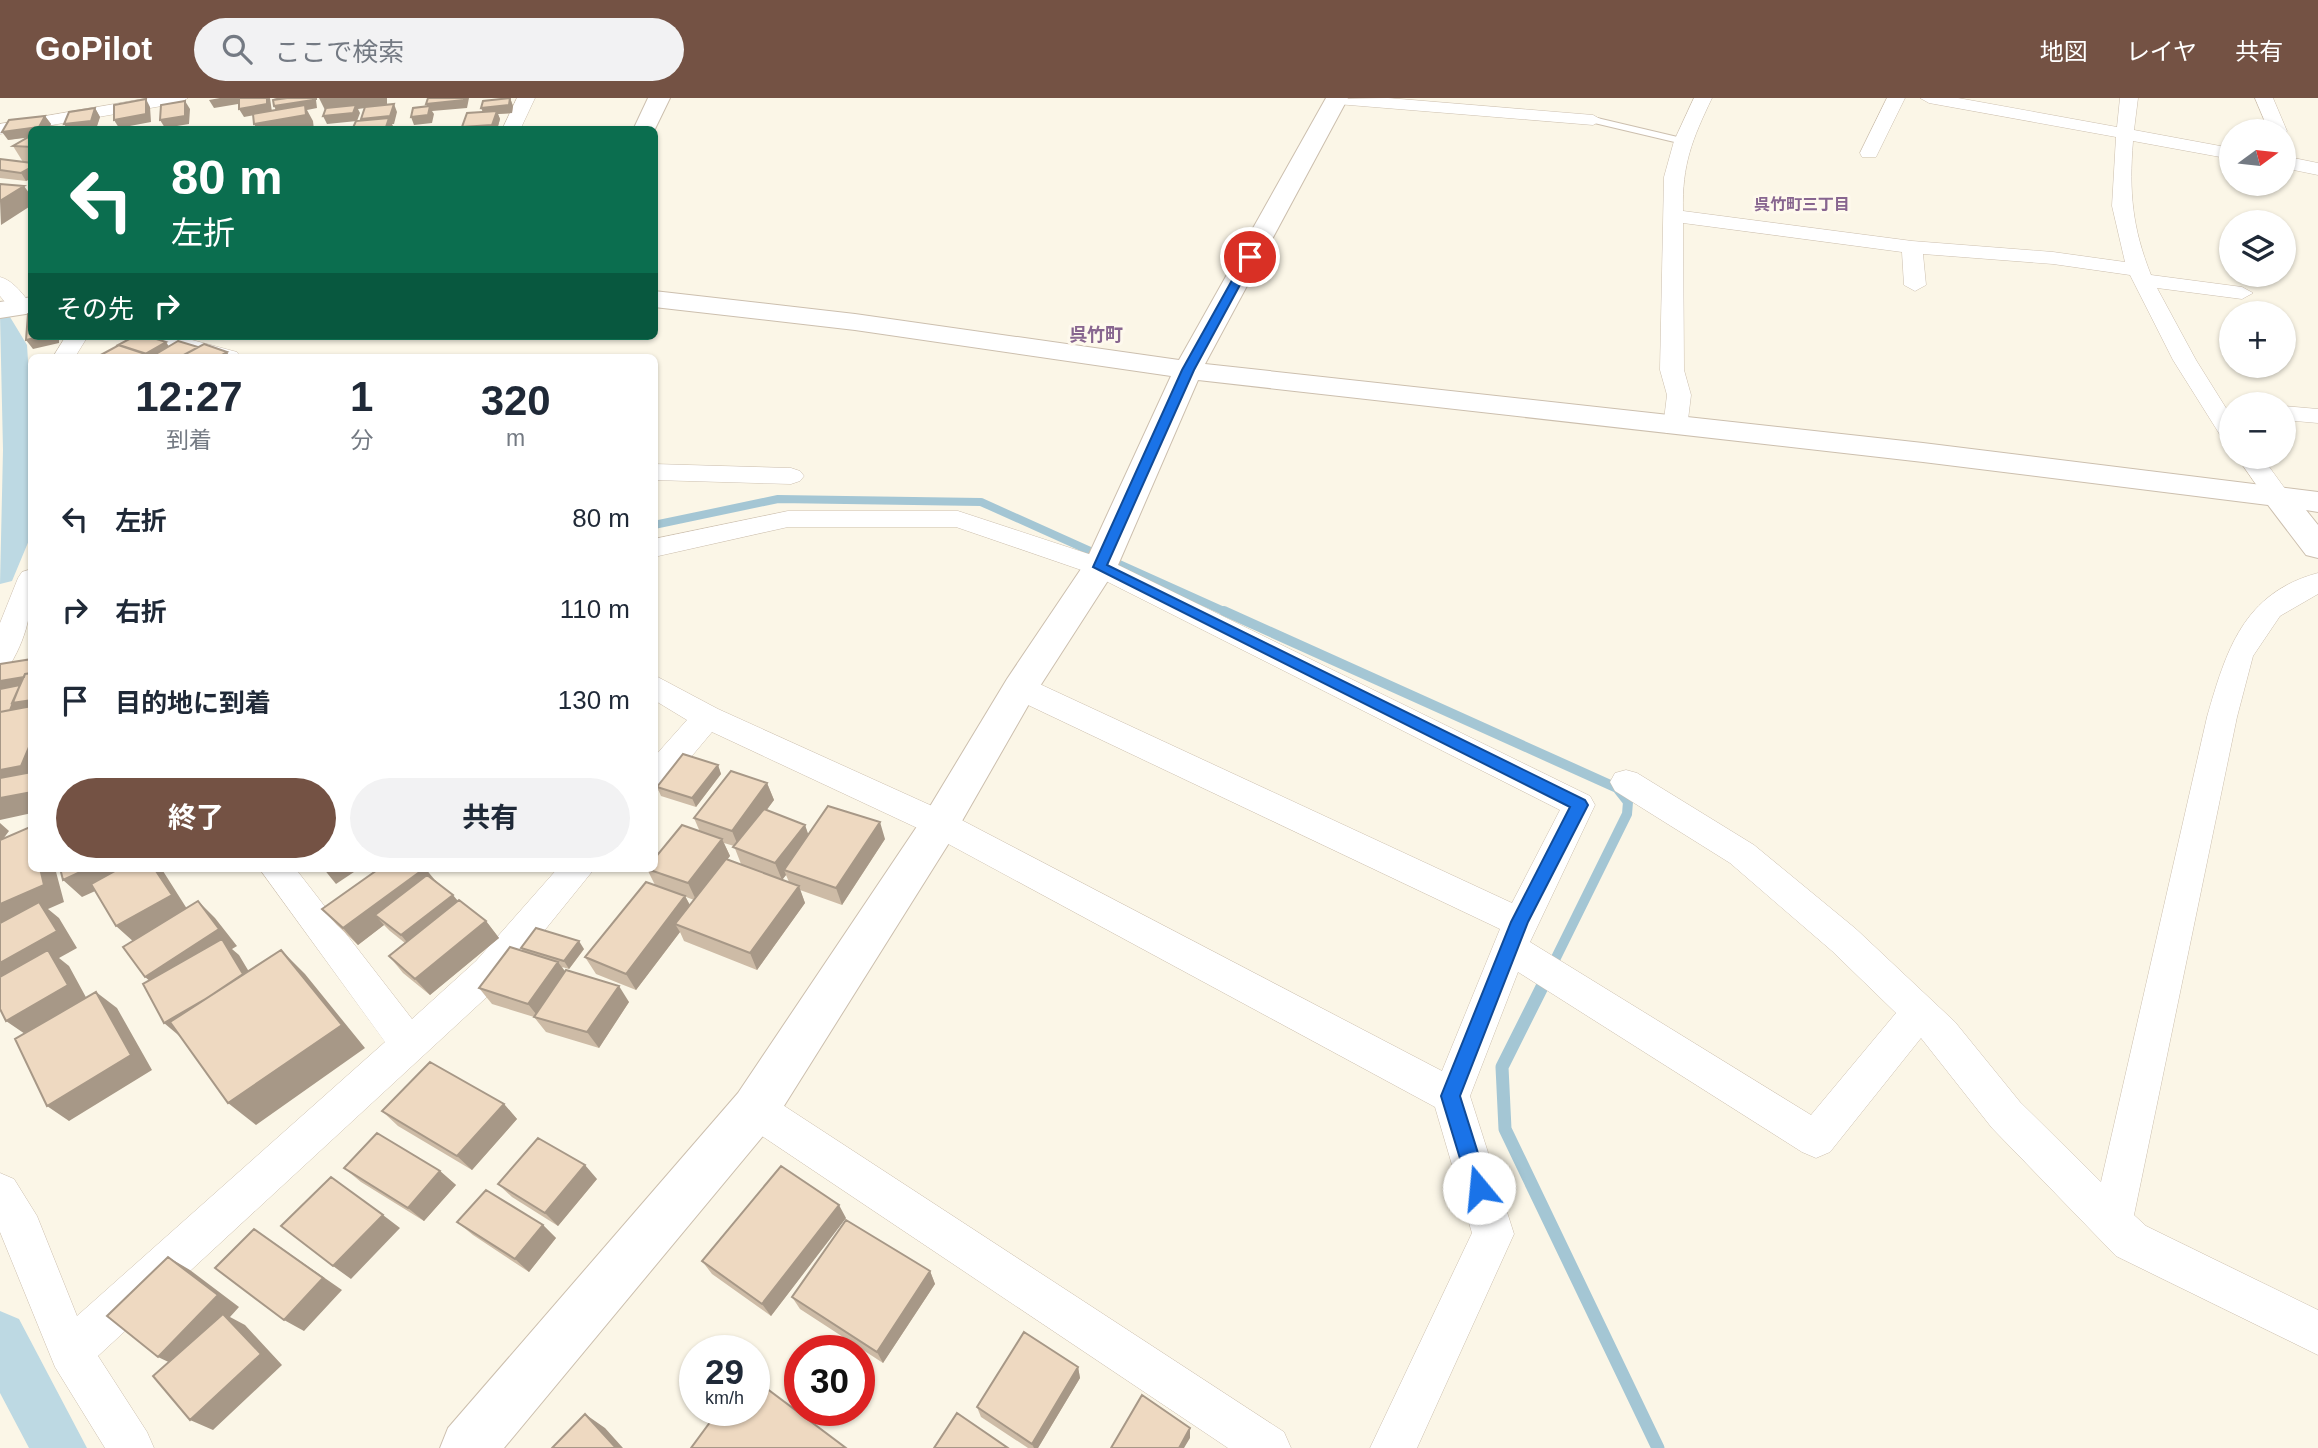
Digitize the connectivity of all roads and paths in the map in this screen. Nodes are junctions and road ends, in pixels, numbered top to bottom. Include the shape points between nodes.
1 (79, 98) edge
2 (179, 98) edge
3 (526, 98) edge
4 (659, 98) edge
5 (1703, 98) edge
6 (1896, 98) edge
7 (1929, 98) edge
8 (2129, 98) edge
9 (2264, 98) edge
10 (1337, 99) edge
11 (2273, 119) edge
12 (1593, 120) joint
13 (0, 121) edge
14 (513, 126) edge
15 (646, 126) edge
16 (0, 129) edge
17 (2124, 133) junction
18 (1683, 141) junction
19 (2219, 151) edge
20 (1869, 153) dead end
21 (2296, 163) edge
22 (2318, 169) edge
23 (1672, 216) junction
24 (1912, 247) junction
25 (2141, 275) junction
26 (0, 284) edge
27 (1915, 285) dead end
28 (2242, 293) dead end
29 (658, 299) edge
30 (17, 307) edge
31 (167, 340) edge
32 (218, 354) edge
33 (1188, 370) junction
34 (2219, 404) edge
35 (2296, 414) edge
36 (2318, 416) edge
37 (1675, 428) junction
38 (2258, 469) edge
39 (658, 472) edge
40 (791, 476) dead end
41 (2278, 497) junction
42 (2318, 502) edge
43 (658, 547) edge
44 (2318, 547) edge
45 (1104, 559) junction
46 (2318, 582) edge
47 (28, 588) edge
48 (0, 658) edge
49 (658, 688) edge
50 (1020, 688) junction
51 (707, 717) junction
52 (658, 774) edge
53 (1626, 782) dead end
54 (940, 824) junction
55 (279, 872) edge
56 (575, 872) edge
57 (1518, 942) junction
58 (1919, 1012) junction
59 (408, 1044) junction
60 (1451, 1096) junction
61 (755, 1110) junction
62 (0, 1193) edge
63 (2112, 1222) junction
64 (2318, 1333) edge
65 (70, 1352) junction
66 (131, 1448) edge
67 (468, 1448) edge
68 (1268, 1448) edge
69 (1393, 1448) edge

1 - 13 street
2 - 16 street
3 - 14 street
4 - 15 street
5 - 18 street
6 - 20 street
7 - 17 street
8 - 17 street
9 - 11 street
10 - 12 street
10 - 33 street
12 - 18 lane
17 - 19 street
17 - 25 street via 2123,220
18 - 23 street via 1673,177
21 - 22 street
23 - 24 street
23 - 37 street via 1672,370 1679,395
24 - 25 street via 2053,258
24 - 27 street
25 - 28 street
25 - 34 street
26 - 30 street
29 - 33 street via 955,334
31 - 32 street
33 - 37 street
33 - 45 street
35 - 36 street
37 - 41 street via 1829,442
38 - 41 street
39 - 40 street
41 - 42 street
41 - 44 street
43 - 45 street via 788,519 958,519
45 - 50 street
45 - 57 street via 1579,805
46 - 63 street via 2270,609 2239,655
47 - 48 street
49 - 51 street
50 - 54 street
50 - 57 street
51 - 52 street
51 - 54 street
53 - 58 street via 1742,853
54 - 60 street
54 - 61 street
55 - 59 street
56 - 59 street via 489,972
57 - 58 street via 1574,988 1816,1139
57 - 60 street
58 - 63 street via 2006,1115
59 - 65 street
60 - 69 street via 1493,1234
61 - 67 street
61 - 68 street
62 - 65 street via 22,1231
63 - 64 street via 2131,1241
65 - 66 street

